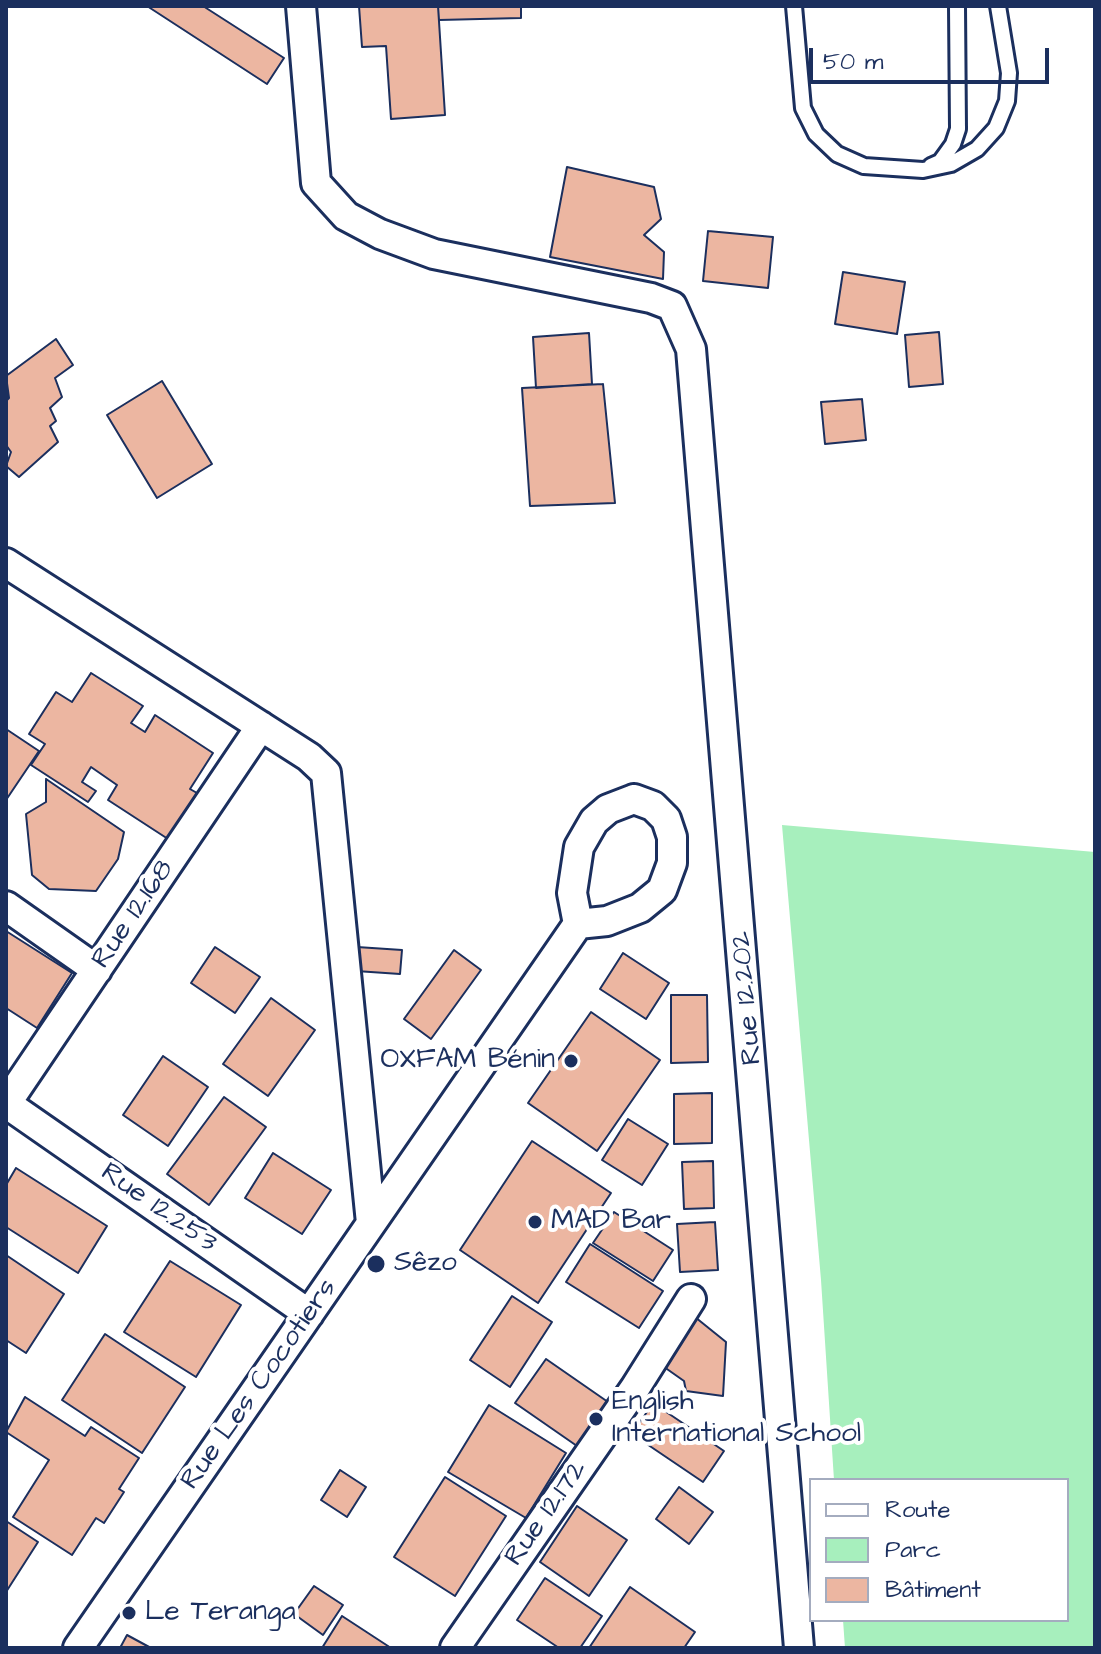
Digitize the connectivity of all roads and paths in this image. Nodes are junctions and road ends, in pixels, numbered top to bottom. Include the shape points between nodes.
1 (301, 6) edge
2 (794, 6) edge
3 (957, 6) edge
4 (998, 6) edge
5 (923, 170) junction
6 (6, 563) edge
7 (261, 726) junction
8 (6, 906) edge
9 (578, 924) junction
10 (97, 970) junction
11 (6, 1104) edge
12 (371, 1223) junction
13 (691, 1299) dead end
14 (309, 1314) junction
15 (78, 1648) edge
16 (455, 1648) edge
17 (799, 1648) edge

1 - 17 street, Rue 12.202 via 316,183 346,216 434,254 672,306 691,349
2 - 5 lane via 803,108 816,134 837,154 864,166
3 - 5 lane via 958,129 940,162
4 - 5 lane via 1009,73 1007,101 996,128 964,157
6 - 7 street
7 - 10 street, Rue 12.168
7 - 12 street via 326,773
8 - 10 street
9 - 9 street via 607,921 640,908 662,890 672,863 672,837 666,819 653,806 634,799 619,802 594,821 574,864
9 - 12 street, Rue Les Cocotiers
10 - 11 street, Rue 12.168
11 - 14 street, Rue 12.253
12 - 14 street, Rue Les Cocotiers
13 - 16 street, Rue 12.172
14 - 15 street, Rue Les Cocotiers

